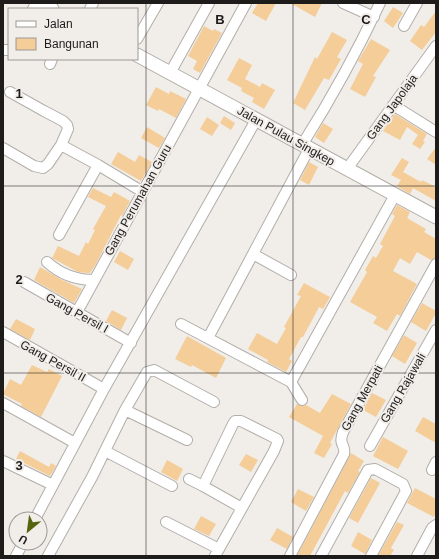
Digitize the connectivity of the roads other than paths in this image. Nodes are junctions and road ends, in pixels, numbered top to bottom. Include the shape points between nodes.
1 (158, 3) edge
2 (209, 3) edge
3 (246, 3) edge
4 (343, 3) edge
5 (380, 3) edge
6 (417, 3) edge
7 (374, 17) junction
8 (404, 26) dead end
9 (138, 37) edge
10 (436, 46) edge
11 (138, 56) edge
12 (170, 73) junction
13 (200, 89) junction
14 (10, 92) dead end
15 (393, 105) junction
16 (258, 121) junction
17 (436, 132) edge
18 (61, 145) junction
19 (305, 147) junction
20 (3, 148) edge
21 (98, 165) junction
22 (347, 169) junction
23 (143, 192) junction
24 (395, 195) junction
25 (436, 217) edge
26 (59, 235) dead end
27 (253, 254) junction
28 (47, 262) dead end
29 (436, 264) edge
30 (291, 274) dead end
31 (94, 280) junction
32 (24, 282) dead end
33 (77, 312) junction
34 (181, 324) dead end
35 (436, 330) edge
36 (3, 332) edge
37 (208, 338) junction
38 (131, 343) junction
39 (291, 382) junction
40 (104, 389) junction
41 (302, 400) dead end
42 (214, 402) dead end
43 (3, 403) edge
44 (126, 410) junction
45 (187, 440) dead end
46 (76, 443) junction
47 (370, 446) dead end
48 (105, 451) junction
49 (3, 462) edge
50 (189, 479) dead end
51 (53, 486) junction
52 (172, 486) dead end
53 (202, 486) junction
54 (242, 508) junction
55 (39, 511) edge
56 (166, 522) dead end
57 (436, 525) edge
58 (217, 552) edge
59 (48, 556) edge
60 (290, 556) edge
61 (322, 556) edge
62 (371, 556) edge
63 (417, 556) edge

1 - 9 street
2 - 12 street
3 - 13 street, Gang Perumahan Guru
4 - 7 street
5 - 7 street
6 - 8 street
7 - 19 street
10 - 15 street, Gang Japolaja
11 - 12 street, Jalan Pulau Singkep
12 - 13 street, Jalan Pulau Singkep
13 - 16 street, Jalan Pulau Singkep
13 - 23 street, Gang Perumahan Guru
14 - 18 street via 67,125 68,129
15 - 17 street
15 - 22 street, Gang Japolaja
16 - 19 street, Jalan Pulau Singkep
16 - 38 street
18 - 20 street via 43,168 34,166
18 - 21 street
19 - 22 street, Jalan Pulau Singkep
19 - 27 street
21 - 23 street
21 - 26 street
22 - 24 street, Jalan Pulau Singkep
23 - 31 street, Gang Perumahan Guru
24 - 25 street, Jalan Pulau Singkep
24 - 39 street
27 - 30 street
27 - 37 street
28 - 31 street via 68,276
29 - 60 street, Gang Merpati via 343,432 340,442 344,454
31 - 33 street, Gang Perumahan Guru
32 - 33 street, Gang Persil I
33 - 38 street, Gang Persil I
34 - 37 street
35 - 47 street, Gang Rajawali
36 - 40 street, Gang Persil II
37 - 39 street
38 - 40 street
39 - 41 street
40 - 46 street
42 - 44 street via 151,370 143,378
43 - 46 street
44 - 45 street
44 - 48 street
46 - 51 street
48 - 52 street
48 - 59 street
49 - 51 street
50 - 53 street
51 - 55 street
53 - 54 street
53 - 54 street via 235,421 241,421 277,439 274,451
54 - 58 street
56 - 58 street
57 - 63 street
61 - 62 street via 368,470 375,469 403,484 406,491

